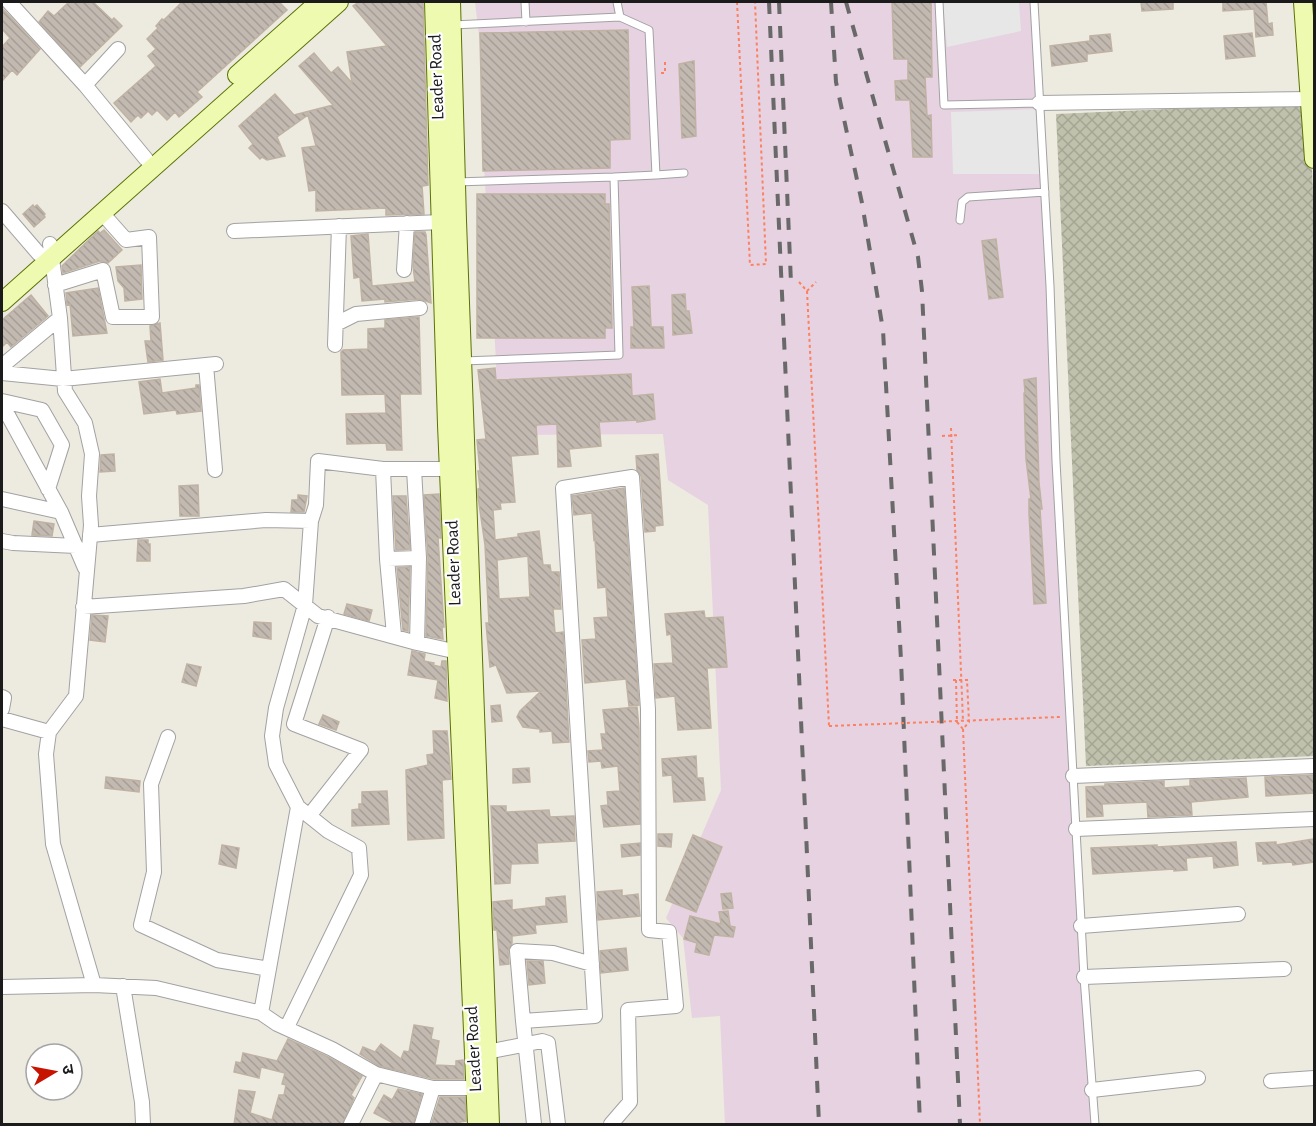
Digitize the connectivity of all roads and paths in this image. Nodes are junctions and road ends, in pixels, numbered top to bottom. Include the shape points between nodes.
1 (9, 2) edge
2 (319, 2) edge
3 (339, 2) edge
4 (434, 2) edge
5 (451, 2) edge
6 (525, 2) edge
7 (617, 2) edge
8 (737, 2) edge
9 (754, 2) edge
10 (939, 2) edge
11 (1034, 2) edge
12 (1303, 2) edge
13 (620, 17) junction
14 (526, 22) junction
15 (453, 25) junction
16 (118, 49) dead end
17 (85, 85) junction
18 (1311, 99) junction
19 (1039, 104) junction
20 (146, 159) junction
21 (1314, 159) edge
22 (684, 173) dead end
23 (656, 174) junction
24 (614, 177) junction
25 (456, 182) junction
26 (1045, 192) junction
27 (2, 211) edge
28 (102, 213) junction
29 (960, 220) dead end
30 (441, 222) junction
31 (406, 223) junction
32 (339, 226) junction
33 (234, 231) dead end
34 (47, 252) junction
35 (404, 270) dead end
36 (799, 282) dead end
37 (816, 282) dead end
38 (55, 285) junction
39 (2, 287) edge
40 (807, 291) junction
41 (2, 302) edge
42 (420, 309) dead end
43 (60, 318) junction
44 (336, 324) junction
45 (335, 345) dead end
46 (463, 361) junction
47 (2, 366) edge
48 (2, 373) edge
49 (63, 379) junction
50 (2, 400) edge
51 (2, 407) edge
52 (951, 428) dead end
53 (960, 435) dead end
54 (942, 436) dead end
55 (951, 436) junction
56 (383, 469) junction
57 (414, 469) junction
58 (450, 469) junction
59 (215, 470) dead end
60 (48, 489) junction
61 (2, 499) edge
62 (61, 512) junction
63 (311, 521) junction
64 (90, 535) junction
65 (2, 541) edge
66 (76, 546) junction
67 (419, 558) junction
68 (387, 559) junction
69 (86, 571) junction
70 (305, 605) junction
71 (82, 607) junction
72 (328, 617) junction
73 (394, 635) junction
74 (417, 643) junction
75 (458, 652) junction
76 (962, 680) junction
77 (2, 697) edge
78 (2, 709) edge
79 (1060, 717) dead end
80 (2, 719) edge
81 (963, 721) junction
82 (963, 729) junction
83 (49, 732) junction
84 (168, 737) dead end
85 (1314, 766) edge
86 (1073, 776) junction
87 (298, 807) junction
88 (309, 816) junction
89 (1314, 819) edge
90 (1076, 829) junction
91 (1238, 914) dead end
92 (1081, 926) junction
93 (592, 964) junction
94 (269, 969) junction
95 (1284, 969) dead end
96 (1084, 976) junction
97 (94, 985) junction
98 (123, 986) junction
99 (2, 987) edge
100 (261, 1013) junction
101 (523, 1021) junction
102 (287, 1027) junction
103 (525, 1045) junction
104 (487, 1052) junction
105 (376, 1074) junction
106 (1198, 1078) dead end
107 (1314, 1078) edge
108 (1271, 1081) dead end
109 (433, 1088) junction
110 (476, 1088) junction
111 (1092, 1090) junction
112 (143, 1125) edge
113 (351, 1125) edge
114 (422, 1125) edge
115 (477, 1125) edge
116 (490, 1125) edge
117 (534, 1125) edge
118 (558, 1125) edge
119 (611, 1125) edge
120 (980, 1125) edge
121 (1095, 1125) edge

1 - 17 street
2 - 20 main road
3 - 28 main road
4 - 30 main road, Leader Road
5 - 15 main road, Leader Road
6 - 14 lane
7 - 13 lane
8 - 9 path via 750,265 765,264
10 - 19 lane via 944,105
11 - 19 lane
12 - 18 main road
13 - 14 lane
13 - 23 lane via 649,30
14 - 15 lane
15 - 25 main road, Leader Road
16 - 17 street
17 - 20 street
18 - 19 street
18 - 21 main road
19 - 26 lane
20 - 34 main road
22 - 23 lane
23 - 24 lane
24 - 25 lane
24 - 46 lane via 619,355
25 - 46 main road, Leader Road
26 - 29 lane via 968,197 962,202
26 - 86 lane
27 - 34 street
28 - 34 main road
28 - 38 street via 126,240 149,237 152,317 113,317 103,270
30 - 31 street
30 - 58 main road, Leader Road
31 - 32 street
31 - 35 street
32 - 33 street
32 - 44 street
34 - 38 street
34 - 39 main road
34 - 41 main road
36 - 40 path
37 - 40 path
38 - 43 street
40 - 81 path, bridge via 829,726
42 - 44 street via 356,314
43 - 47 street
43 - 49 street
44 - 45 street
46 - 104 main road, Leader Road
48 - 49 street
49 - 59 street via 211,365
49 - 64 street via 65,391 85,423 92,454
50 - 60 street via 42,410 62,446
51 - 60 street
52 - 55 path
53 - 55 path
54 - 55 path
55 - 76 path
56 - 57 street
56 - 63 street via 318,461 316,505
56 - 68 street
57 - 58 street
57 - 67 street
58 - 75 main road, Leader Road
60 - 62 street
61 - 62 street
62 - 66 street
63 - 64 street via 266,520
63 - 70 street
64 - 69 street
65 - 66 street
66 - 69 street
67 - 68 street
67 - 74 street
68 - 73 street
69 - 71 street
70 - 71 street via 284,589 244,596
70 - 72 street
70 - 87 street via 272,736 276,764
71 - 83 street via 75,696
72 - 73 street
72 - 88 street via 294,724 361,750
73 - 74 street
74 - 75 street
75 - 110 main road, Leader Road
76 - 81 path
76 - 82 path via 969,680 969,722
76 - 82 path via 954,680 957,722
77 - 78 street
79 - 81 path, bridge
80 - 83 street
82 - 120 path
83 - 97 street via 46,754 52,844
84 - 94 street via 151,784 154,872 141,925 217,960
85 - 86 street
86 - 90 lane
87 - 88 street
87 - 94 street
88 - 102 street via 359,848 361,875
89 - 90 street
90 - 92 lane
91 - 92 street
92 - 96 lane
93 - 101 street via 595,1016
93 - 101 street via 553,953 517,951
93 - 119 street via 563,488 632,477 648,709 649,930 669,932 676,1006 628,1010 630,1102
94 - 100 street
95 - 96 street
96 - 111 lane
97 - 98 street
97 - 99 street
98 - 100 street via 156,988
98 - 112 street
100 - 102 street
101 - 103 street
102 - 105 street
103 - 104 street
103 - 117 street
103 - 118 street via 548,1043
104 - 116 main road, Leader Road
105 - 109 street
105 - 113 street
106 - 111 street
107 - 108 street
109 - 110 street
109 - 114 street
110 - 115 main road, Leader Road
111 - 121 lane

